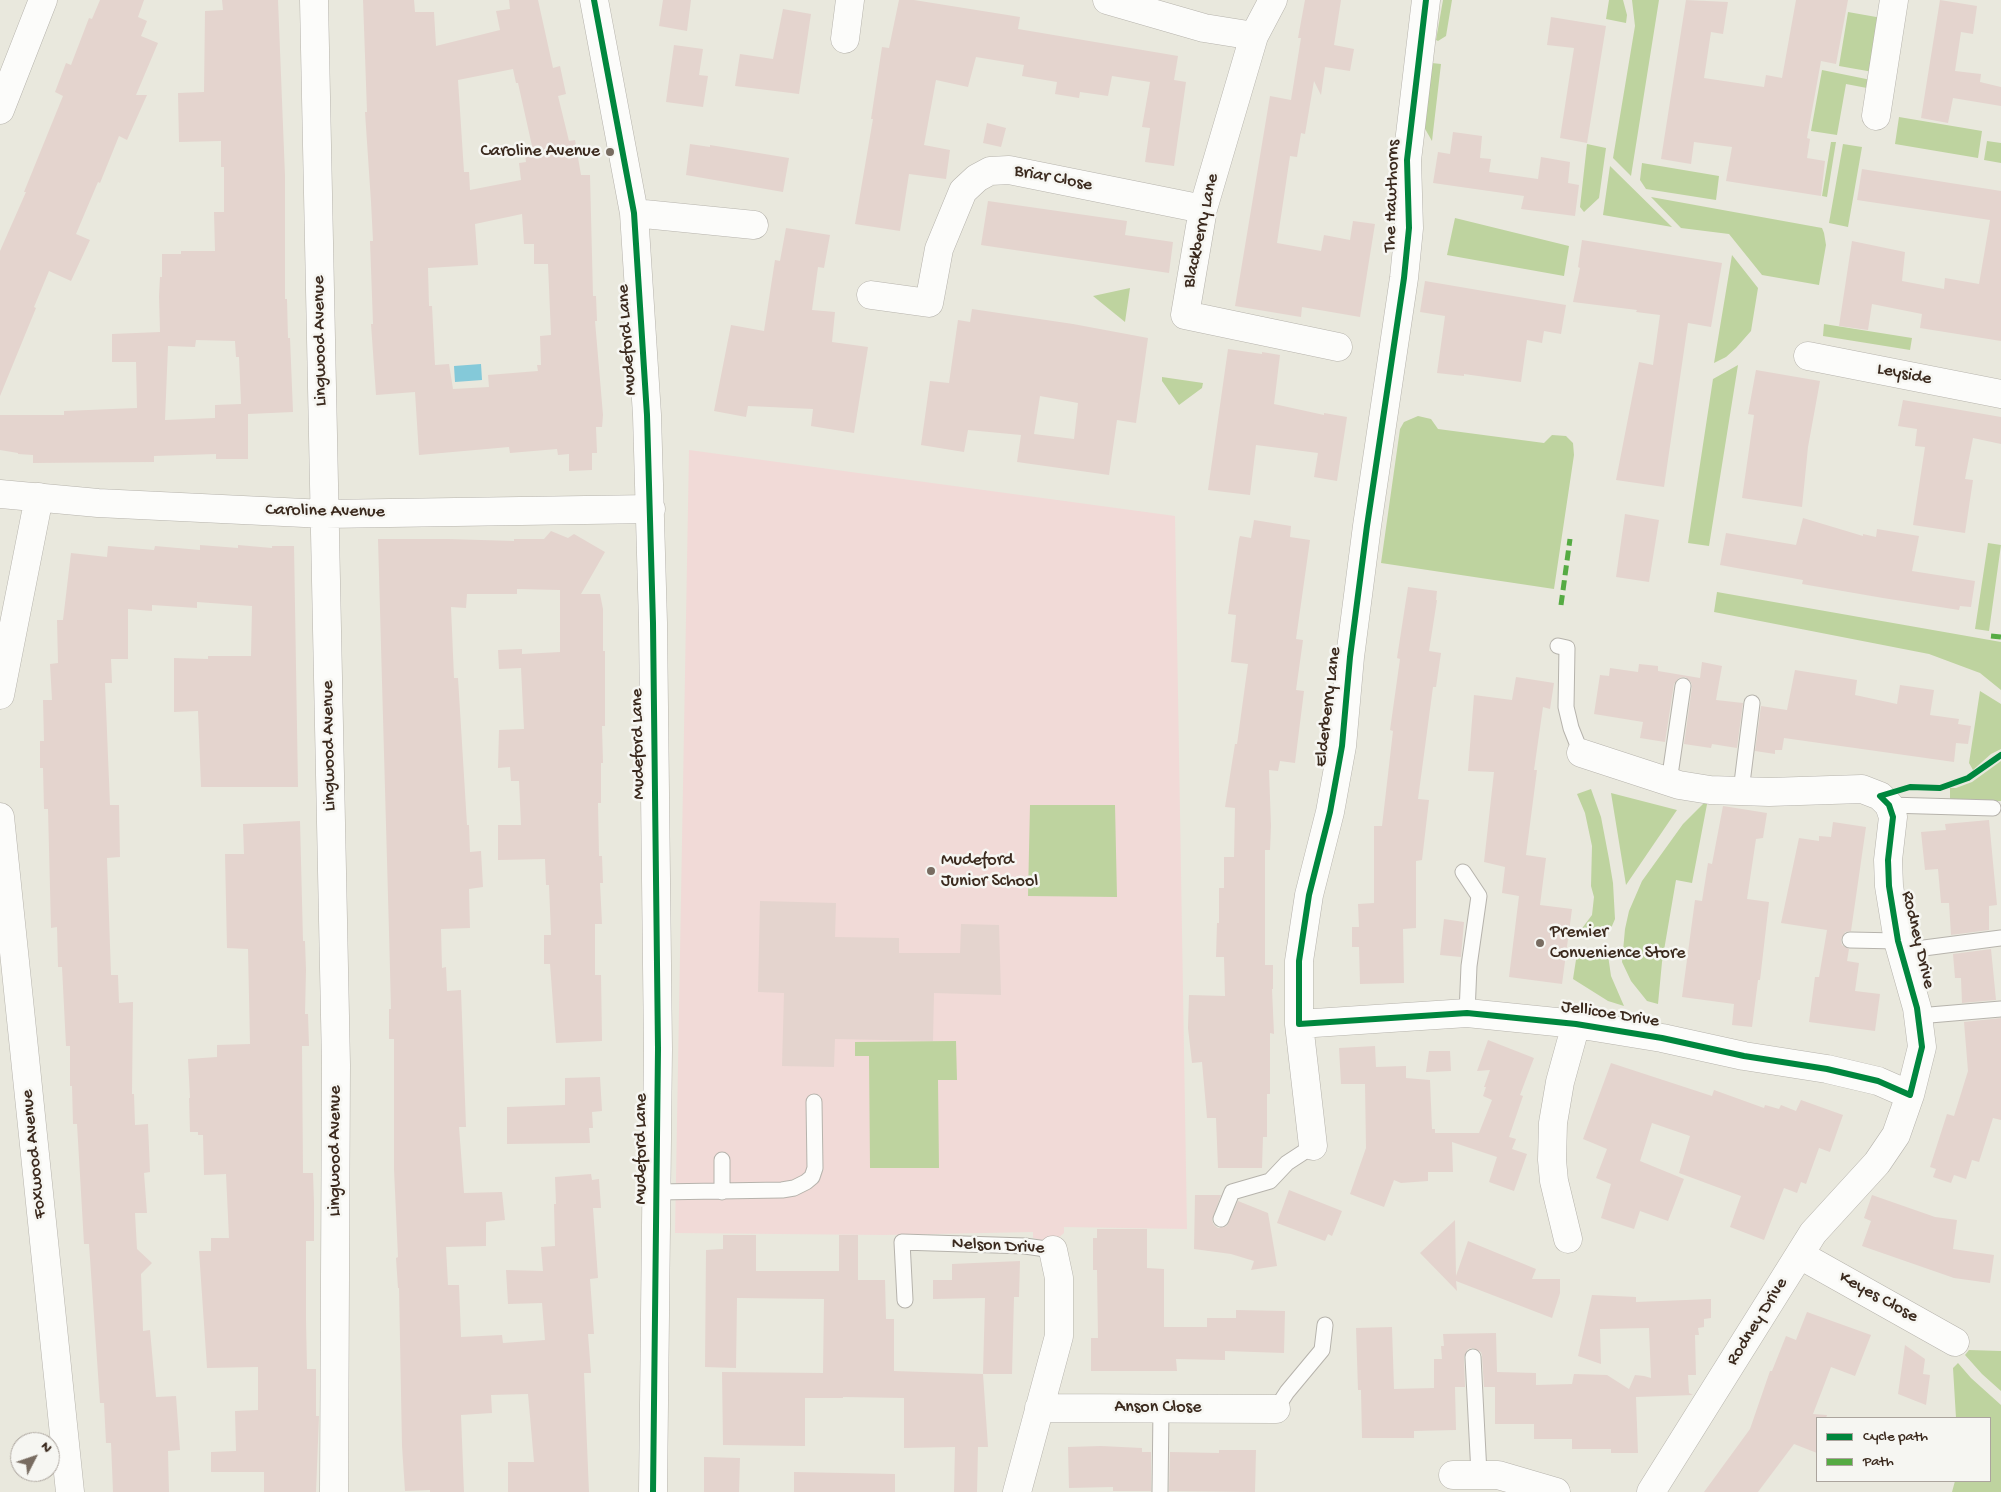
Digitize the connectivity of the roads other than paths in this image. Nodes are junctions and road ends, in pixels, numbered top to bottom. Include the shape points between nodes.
1 (43, 0) edge
2 (314, 0) edge
3 (594, 0) edge
4 (850, 0) edge
5 (1107, 0) edge
6 (1273, 0) edge
7 (1426, 0) edge
8 (1894, 0) edge
9 (1254, 36) junction
10 (845, 39) dead end
11 (0, 110) edge
12 (1876, 116) dead end
13 (1203, 208) junction
14 (634, 213) junction
15 (754, 225) dead end
16 (871, 295) dead end
17 (1338, 347) dead end
18 (1808, 356) dead end
19 (1388, 393) joint
20 (2001, 394) edge
21 (0, 494) edge
22 (39, 497) junction
23 (651, 509) junction
24 (325, 514) junction
25 (1558, 646) dead end
26 (1683, 686) dead end
27 (0, 695) edge
28 (1752, 703) dead end
29 (1581, 753) joint
30 (1669, 782) junction
31 (1741, 791) junction
32 (1889, 805) junction
33 (1993, 808) dead end
34 (0, 817) edge
35 (1464, 872) dead end
36 (2001, 938) edge
37 (1850, 940) dead end
38 (1900, 946) junction
39 (2001, 1009) edge
40 (1467, 1013) junction
41 (1918, 1016) junction
42 (1298, 1024) junction
43 (1576, 1024) junction
44 (1910, 1095) junction
45 (814, 1102) dead end
46 (1313, 1146) joint
47 (722, 1160) dead end
48 (657, 1192) junction
49 (722, 1192) junction
50 (1221, 1219) dead end
51 (1568, 1240) dead end
52 (1053, 1250) joint
53 (1800, 1255) junction
54 (905, 1300) dead end
55 (1325, 1325) dead end
56 (1955, 1342) dead end
57 (1473, 1357) dead end
58 (1039, 1408) junction
59 (1161, 1408) junction
60 (1276, 1409) joint
61 (1462, 1481) edge
62 (70, 1492) edge
63 (334, 1492) edge
64 (652, 1492) edge
65 (1017, 1492) edge
66 (1160, 1492) edge
67 (1556, 1492) edge
68 (1651, 1492) edge

1 - 11 street
2 - 24 street, Lingwood Avenue
3 - 14 street, Mudeford Lane
4 - 10 street
5 - 9 street via 1204,28
6 - 9 street, Blackberry Lane
7 - 19 street, The Hawthorns via 1407,160 1408,236 1404,278
8 - 12 street
9 - 13 street, Blackberry Lane
13 - 16 street, Briar Close via 1009,170 990,171 963,191 939,249 930,303
13 - 17 street, Blackberry Lane via 1185,316
14 - 15 street via 723,227
14 - 23 street, Mudeford Lane
18 - 20 street, Leyside
19 - 42 street, Elderberry Lane via 1367,526 1342,746 1330,812 1309,895 1299,962
21 - 22 street, Caroline Avenue
22 - 24 street, Caroline Avenue
22 - 27 street
23 - 24 street, Caroline Avenue
23 - 48 street, Mudeford Lane
24 - 63 street, Lingwood Avenue via 336,1064
25 - 29 lane via 1567,648 1566,707
26 - 30 lane
28 - 31 lane
29 - 30 street
30 - 31 street via 1710,790
31 - 32 street via 1862,789 1880,796
32 - 33 lane
32 - 38 street, Rodney Drive via 1893,817 1888,860 1889,886
34 - 62 street, Foxwood Avenue
35 - 40 lane via 1479,896 1469,966
36 - 38 lane
37 - 38 lane
38 - 41 street, Rodney Drive
39 - 41 lane
40 - 42 street, Jellicoe Drive
40 - 43 street, Jellicoe Drive
41 - 44 street, Rodney Drive via 1922,1047
42 - 46 street, Elderberry Lane
43 - 44 street, Jellicoe Drive via 1827,1069 1878,1081
43 - 51 street via 1560,1082 1552,1160
44 - 53 street, Rodney Drive via 1896,1135 1877,1163 1814,1233
45 - 49 lane via 815,1168 812,1177 794,1188
46 - 50 lane via 1270,1180 1232,1192
47 - 49 lane
48 - 49 lane
48 - 64 street, Mudeford Lane
52 - 54 lane, Nelson Drive via 1025,1246 902,1242
52 - 58 street, Nelson Drive via 1058,1278 1058,1336
53 - 56 street, Keyes Close
53 - 68 street, Rodney Drive
55 - 60 lane via 1322,1350
57 - 61 lane
58 - 59 street, Anson Close
58 - 65 street, Nelson Drive
59 - 60 street, Anson Close
59 - 66 lane
61 - 67 street via 1498,1475

